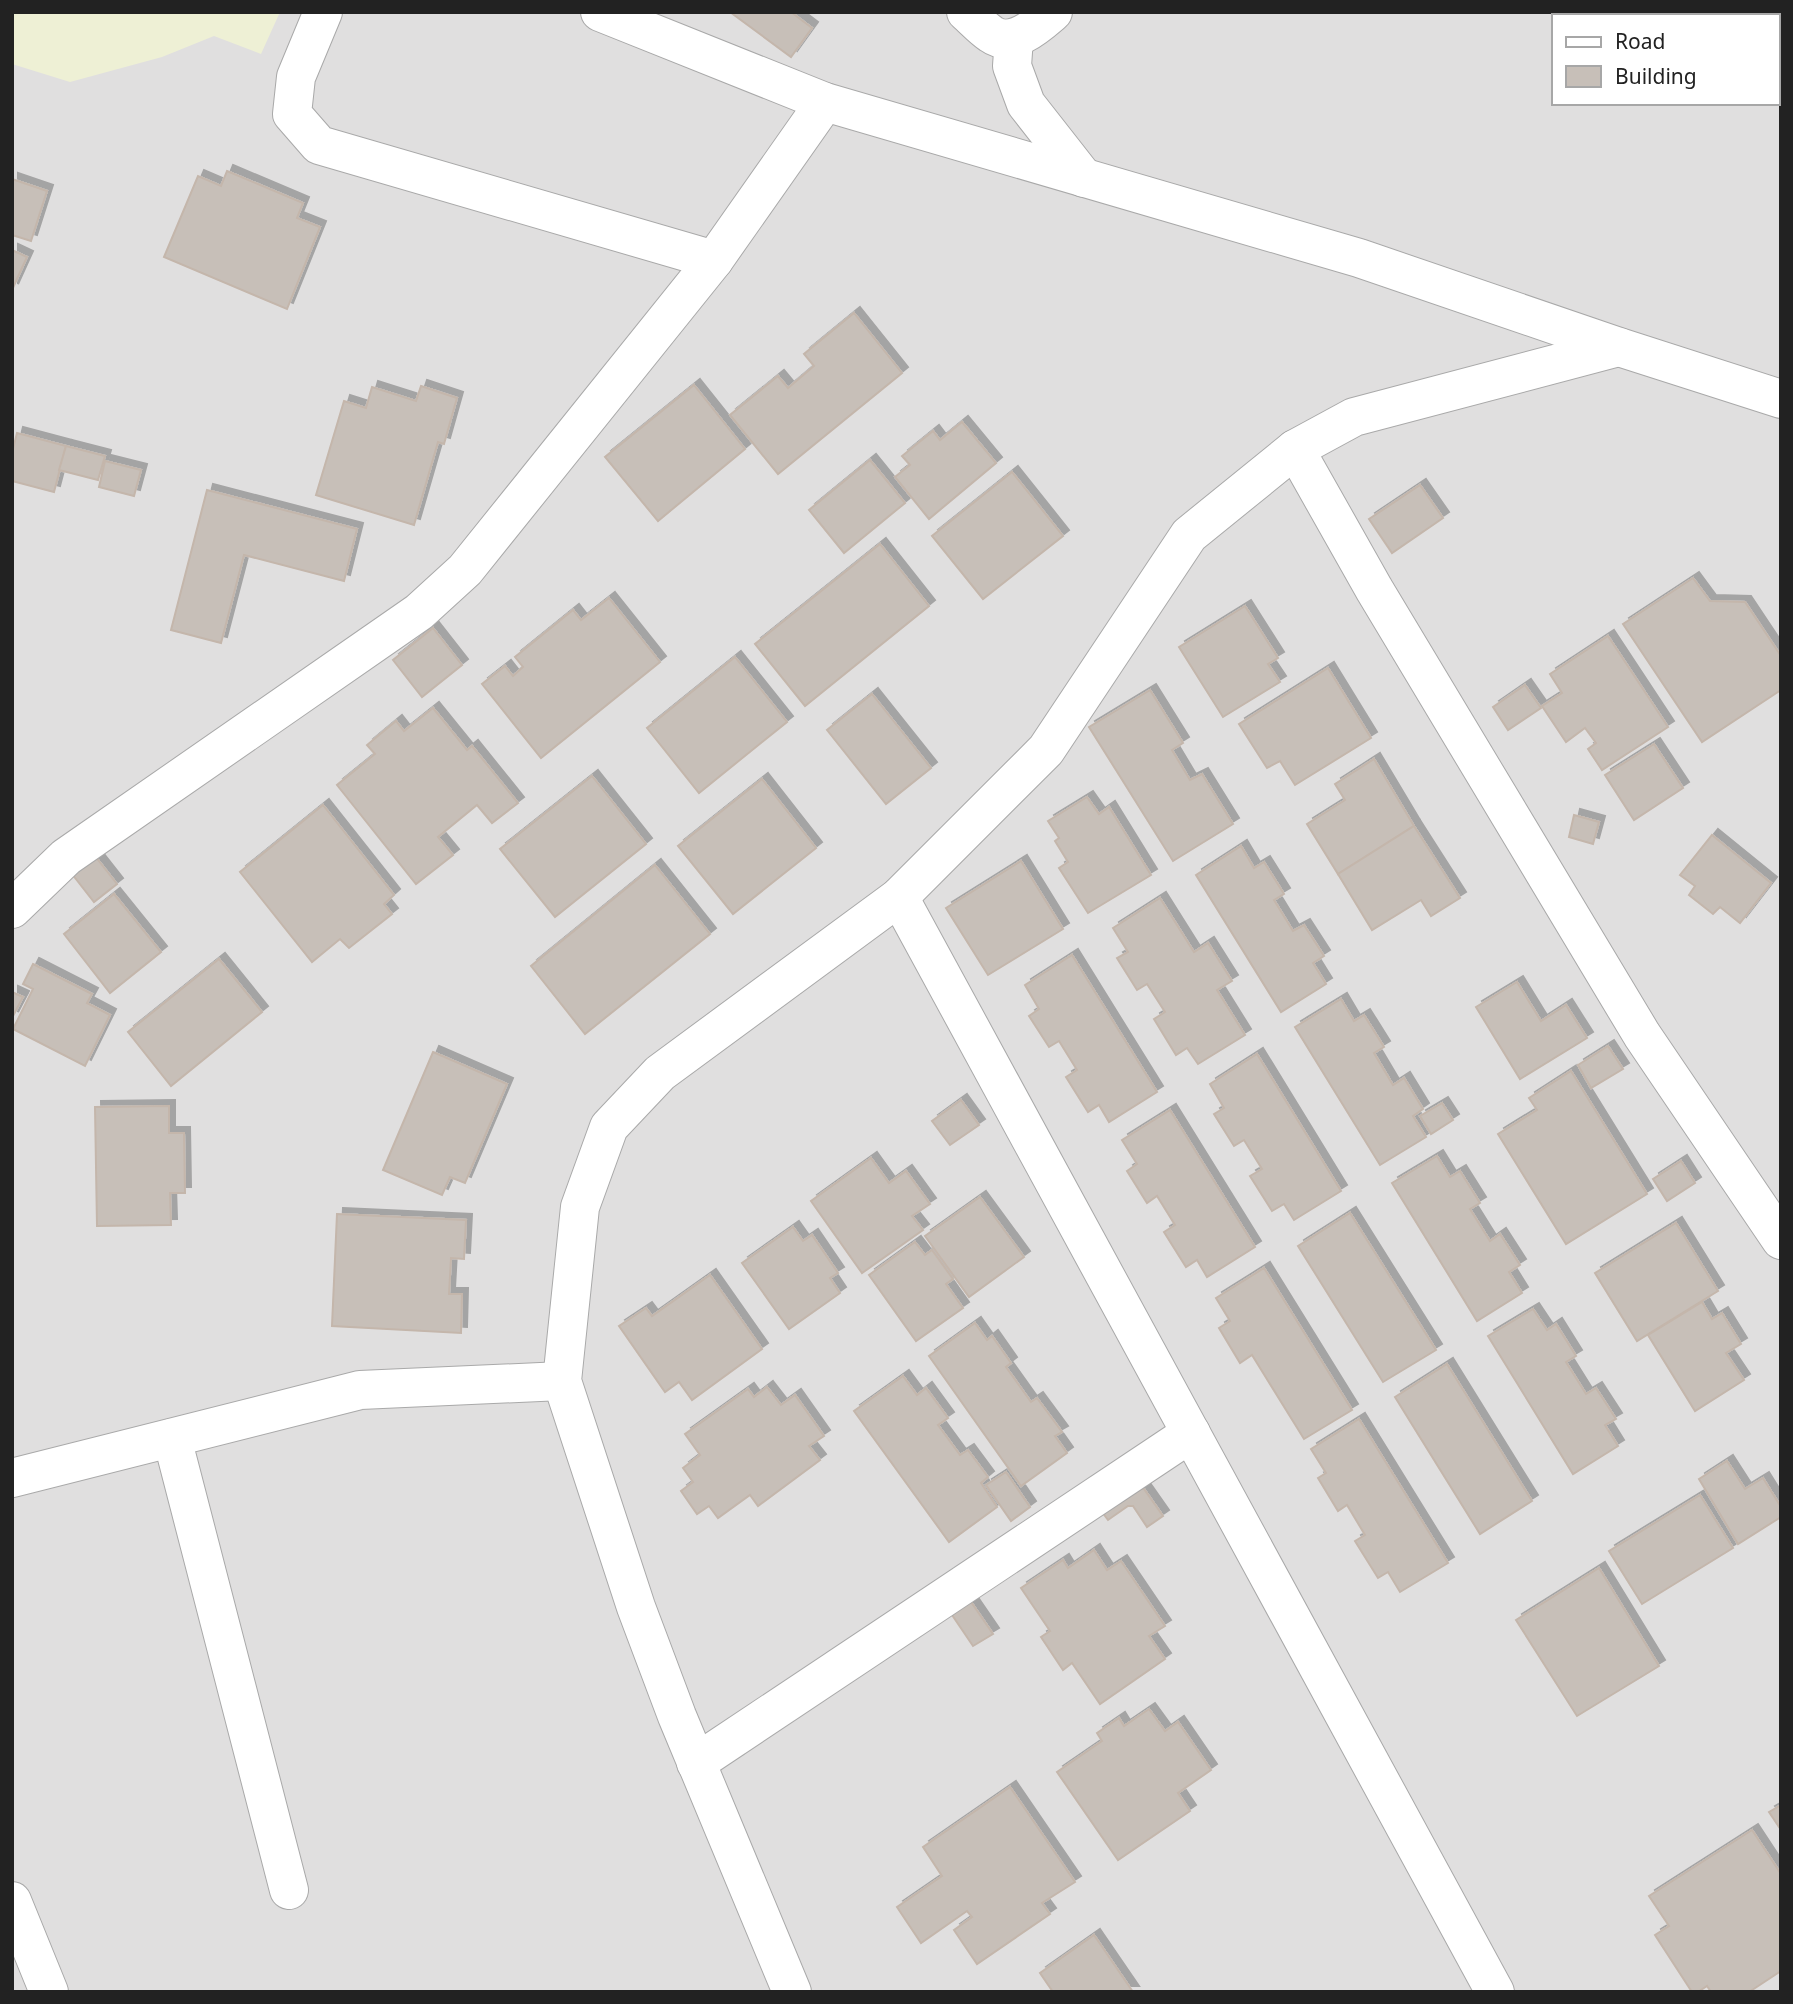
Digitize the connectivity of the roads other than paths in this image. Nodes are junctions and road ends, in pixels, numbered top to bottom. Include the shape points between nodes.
1 (323, 12) edge
2 (600, 12) edge
3 (966, 12) edge
4 (1053, 12) edge
5 (1014, 38) junction
6 (825, 102) junction
7 (1084, 178) junction
8 (714, 260) junction
9 (1619, 347) junction
10 (1781, 399) edge
11 (1295, 449) junction
12 (899, 897) junction
13 (12, 909) edge
14 (1781, 1240) edge
15 (562, 1381) junction
16 (1191, 1433) junction
17 (172, 1438) junction
18 (12, 1478) edge
19 (696, 1763) junction
20 (289, 1890) dead end
21 (12, 1900) edge
22 (780, 1986) edge
23 (49, 1992) edge
24 (1495, 1992) edge

1 - 8 street via 296,77 292,114 319,145
2 - 6 street
3 - 5 street via 993,36
4 - 5 street
5 - 7 street via 1012,66 1026,104
6 - 7 street
6 - 8 street
7 - 9 street via 1359,258
8 - 13 street via 465,570 419,612 66,857
9 - 10 street
9 - 11 street via 1354,417
11 - 12 street via 1189,535 1046,750
11 - 14 street via 1642,1035
12 - 15 street via 660,1073 609,1127 580,1207
12 - 16 street
15 - 17 street via 360,1390
15 - 19 street via 636,1607
16 - 19 street
16 - 24 street
17 - 18 street
17 - 20 street
19 - 22 street
21 - 23 street

